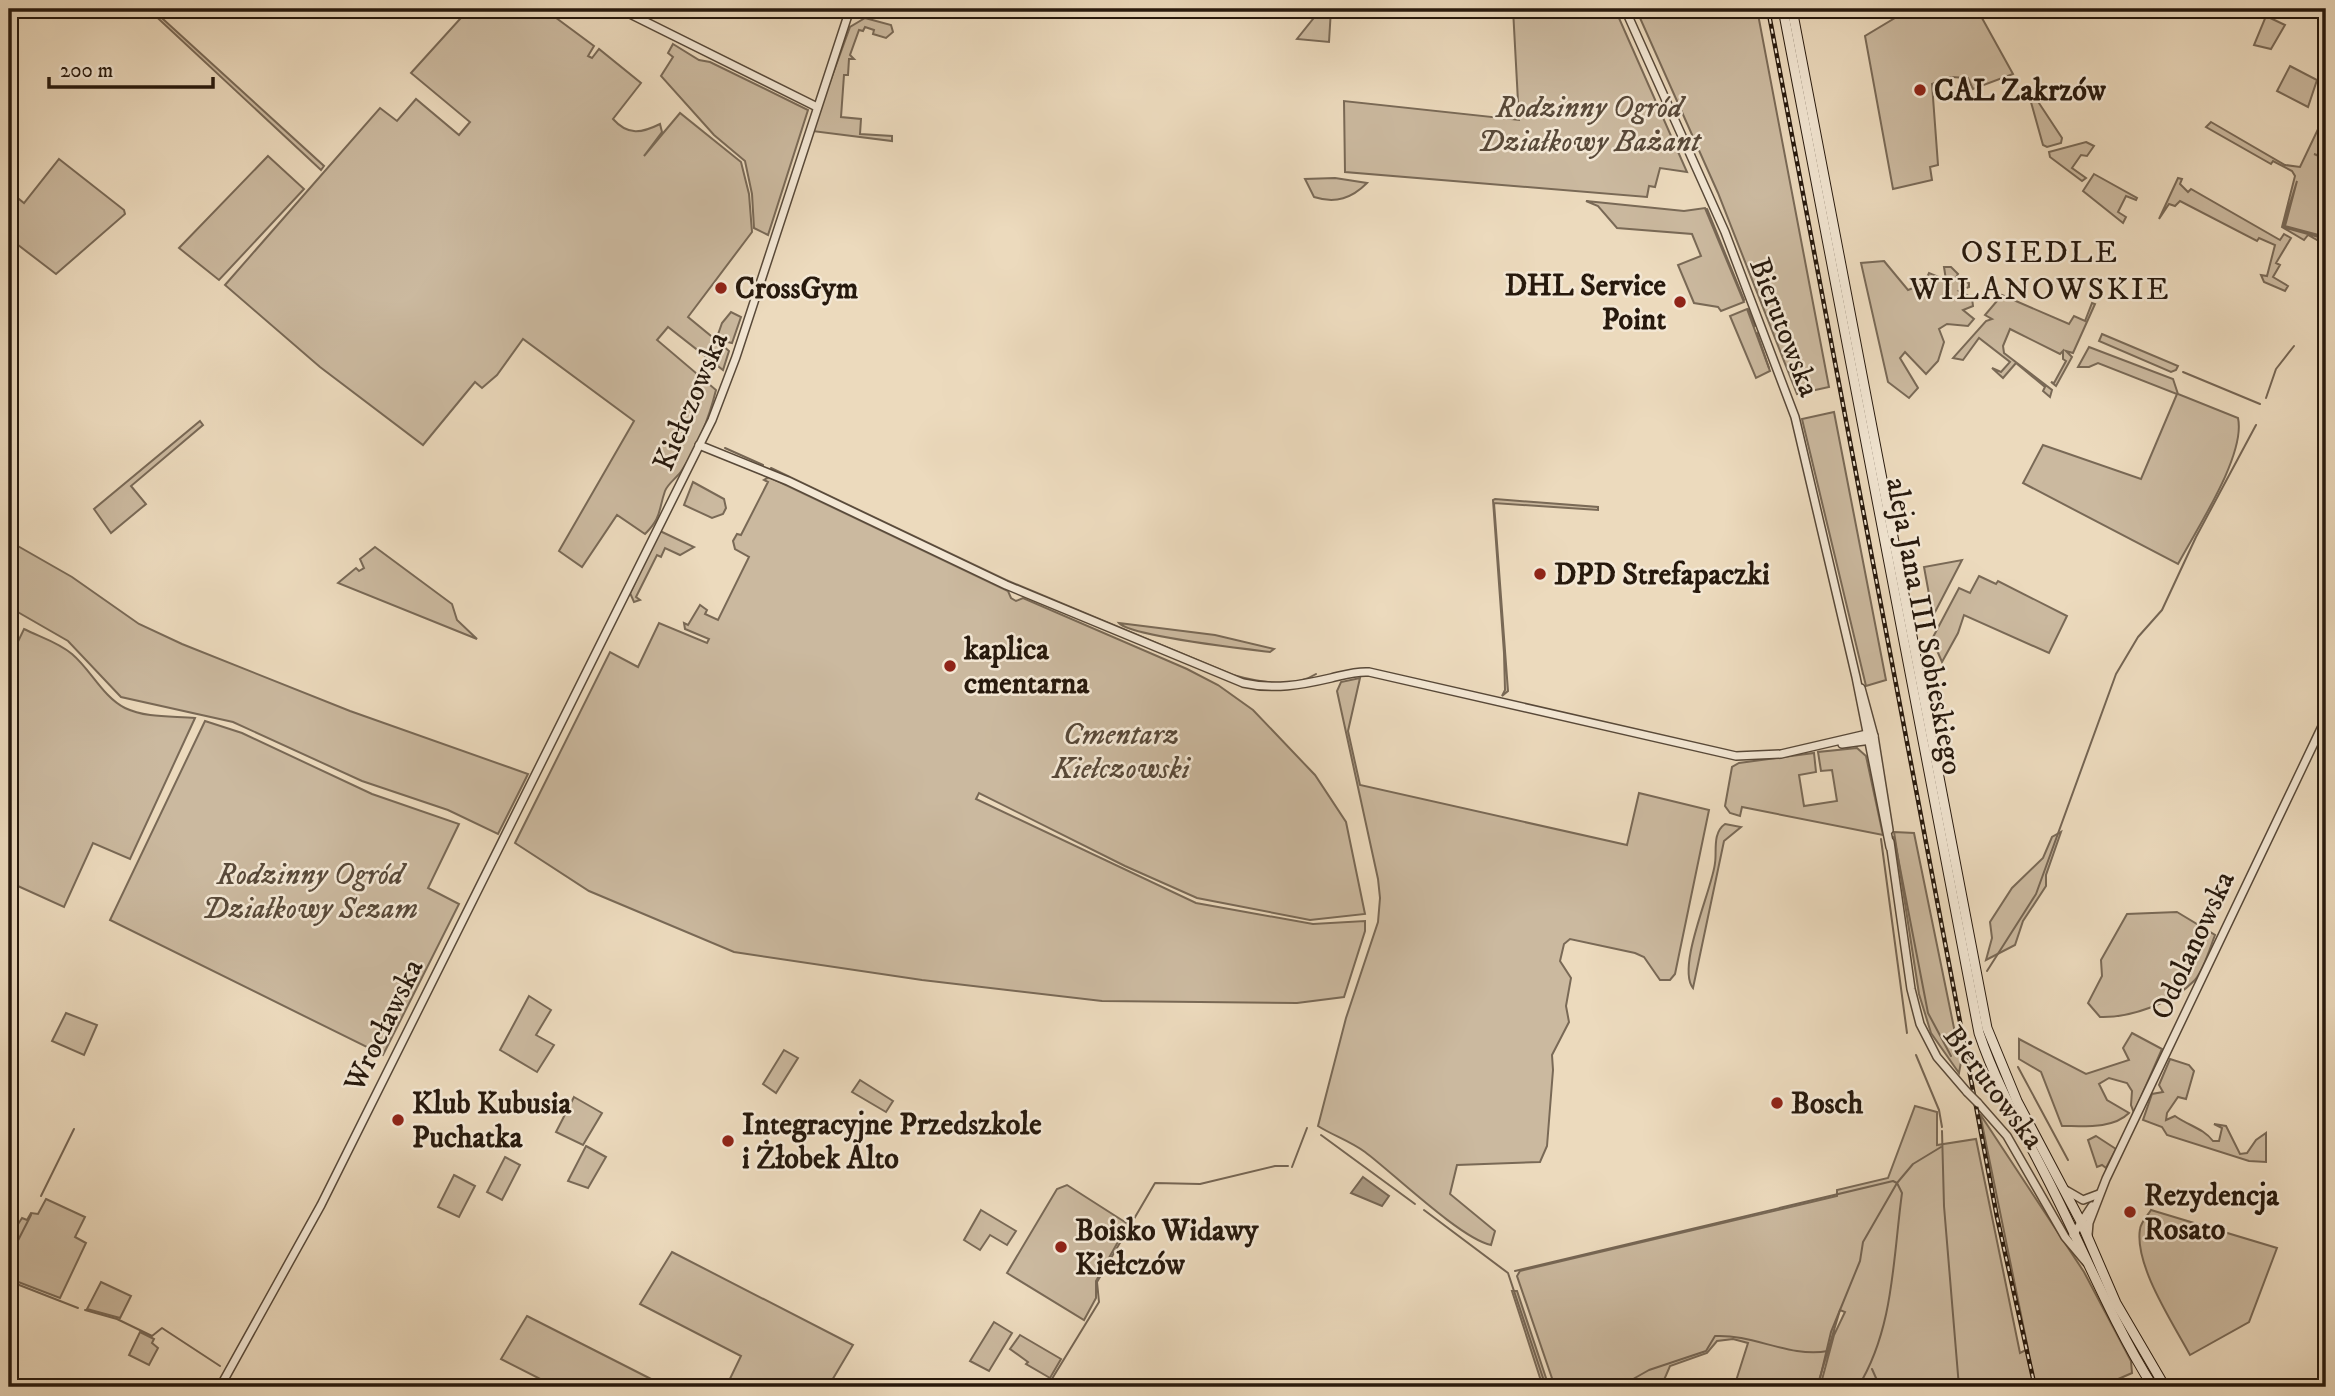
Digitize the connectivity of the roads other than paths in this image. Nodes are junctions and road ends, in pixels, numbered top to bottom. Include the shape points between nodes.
1 (620, 9) edge
2 (850, 9) edge
3 (1625, 9) edge
4 (1783, 9) edge
5 (1792, 9) edge
6 (817, 107) junction
7 (699, 444) junction
8 (620, 605) joint
9 (2326, 718) edge
10 (1870, 738) junction
11 (2064, 1189) junction
12 (2100, 1193) junction
13 (2081, 1222) junction
14 (2058, 1224) junction
15 (2087, 1236) junction
16 (2075, 1238) junction
17 (2086, 1262) junction
18 (2098, 1262) junction
19 (220, 1387) edge
20 (2153, 1387) edge
21 (2165, 1387) edge

1 - 6 street
2 - 6 street, Kiełczowska
3 - 10 street, Bierutowska via 1725,232 1785,389 1813,487
4 - 16 main road, aleja Jana III Sobieskiego via 1975,1019 2004,1097
5 - 11 main road, aleja Jana III Sobieskiego via 1987,1028 2017,1101
6 - 7 street, Kiełczowska via 736,357
7 - 8 street, Kiełczowska
7 - 10 street via 1006,585 1243,683 1294,686 1364,671 1728,755 1781,754
8 - 19 street, Wrocławska via 310,1226
9 - 12 street, Odolanowska
10 - 14 street, Bierutowska, bridge via 1920,1024 1937,1058 2007,1136
11 - 12 street via 2083,1200
11 - 13 main road, aleja Jana III Sobieskiego
12 - 13 street, Odolanowska
12 - 15 street, Odolanowska
13 - 15 main road, aleja Jana III Sobieskiego
13 - 16 street, Odolanowska
14 - 16 street, Bierutowska
14 - 17 street, Bierutowska
15 - 18 main road
16 - 17 main road
16 - 18 street
17 - 20 main road
18 - 21 main road via 2126,1322

